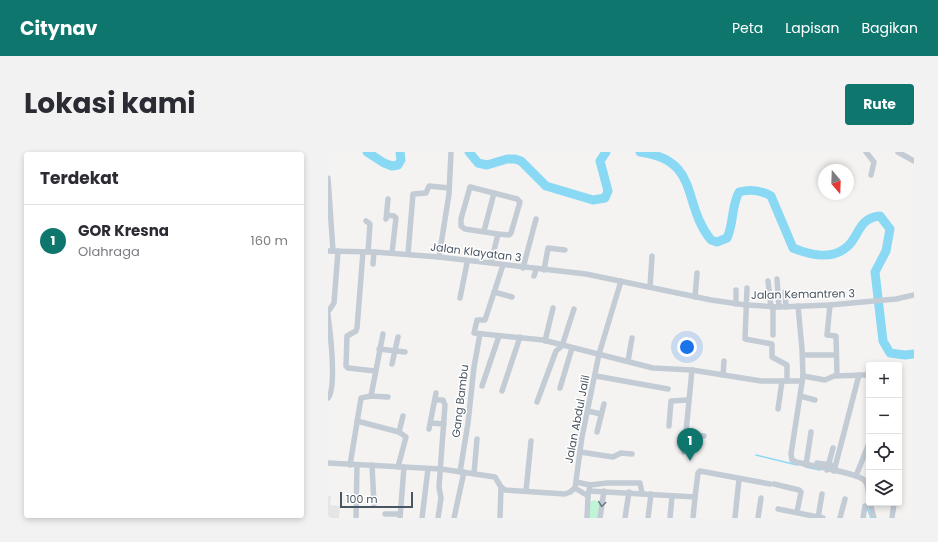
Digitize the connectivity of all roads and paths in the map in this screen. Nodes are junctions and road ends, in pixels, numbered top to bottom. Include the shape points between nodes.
1 (451, 152) edge
2 (866, 152) edge
3 (898, 152) edge
4 (914, 161) edge
5 (871, 175) dead end
6 (328, 178) edge
7 (449, 188) junction
8 (494, 193) junction
9 (388, 199) dead end
10 (536, 219) dead end
11 (366, 221) dead end
12 (484, 231) junction
13 (498, 234) junction
14 (565, 250) dead end
15 (333, 251) edge
16 (368, 252) junction
17 (392, 253) junction
18 (408, 254) junction
19 (652, 256) dead end
20 (439, 257) junction
21 (467, 263) dead end
22 (491, 263) junction
23 (373, 264) dead end
24 (503, 265) junction
25 (523, 268) junction
26 (536, 270) junction
27 (544, 270) junction
28 (697, 273) dead end
29 (534, 276) dead end
30 (777, 279) dead end
31 (621, 281) junction
32 (768, 281) dead end
33 (650, 287) junction
34 (747, 288) dead end
35 (736, 290) dead end
36 (494, 292) junction
37 (785, 292) dead end
38 (914, 295) edge
39 (512, 297) dead end
40 (695, 297) junction
41 (460, 298) dead end
42 (736, 304) junction
43 (746, 305) junction
44 (830, 305) junction
45 (798, 306) junction
46 (774, 307) junction
47 (786, 307) junction
48 (553, 308) dead end
49 (328, 309) edge
50 (574, 309) dead end
51 (328, 315) edge
52 (383, 334) dead end
53 (480, 334) junction
54 (773, 335) dead end
55 (499, 336) junction
56 (398, 337) dead end
57 (520, 337) junction
58 (632, 338) dead end
59 (545, 341) junction
60 (562, 346) junction
61 (572, 348) junction
62 (379, 349) junction
63 (394, 351) junction
64 (405, 352) dead end
65 (599, 354) junction
66 (803, 355) junction
67 (835, 355) junction
68 (628, 361) junction
69 (724, 361) dead end
70 (392, 364) dead end
71 (692, 370) junction
72 (375, 371) junction
73 (723, 375) junction
74 (837, 375) junction
75 (596, 376) junction
76 (802, 378) junction
77 (785, 381) junction
78 (330, 384) edge
79 (482, 386) dead end
80 (560, 388) dead end
81 (668, 389) dead end
82 (502, 390) dead end
83 (436, 393) dead end
84 (371, 396) junction
85 (800, 396) junction
86 (328, 398) edge
87 (388, 398) dead end
88 (435, 400) junction
89 (688, 400) junction
90 (815, 400) dead end
91 (537, 402) dead end
92 (604, 404) dead end
93 (778, 409) dead end
94 (588, 411) junction
95 (601, 414) junction
96 (403, 416) dead end
97 (357, 421) junction
98 (444, 424) junction
99 (669, 426) dead end
100 (399, 432) junction
101 (597, 432) dead end
102 (811, 432) dead end
103 (685, 434) junction
104 (704, 436) dead end
105 (477, 439) dead end
106 (531, 441) dead end
107 (833, 448) dead end
108 (866, 451) edge
109 (580, 452) junction
110 (684, 452) dead end
111 (632, 454) dead end
112 (328, 463) edge
113 (817, 463) dead end
114 (350, 465) junction
115 (357, 465) junction
116 (806, 465) junction
117 (372, 466) junction
118 (401, 467) junction
119 (428, 468) junction
120 (831, 468) junction
121 (441, 469) junction
122 (462, 472) junction
123 (474, 473) junction
124 (856, 476) junction
125 (739, 479) junction
126 (866, 482) edge
127 (575, 485) junction
128 (501, 488) junction
129 (526, 491) junction
130 (589, 491) junction
131 (604, 491) junction
132 (629, 492) junction
133 (642, 493) junction
134 (651, 494) junction
135 (822, 494) dead end
136 (672, 496) junction
137 (695, 497) junction
138 (761, 498) dead end
139 (845, 499) dead end
140 (374, 504) dead end
141 (866, 506) edge
142 (868, 506) edge
143 (894, 506) edge
144 (778, 509) dead end
145 (797, 512) junction
146 (384, 514) dead end
147 (400, 516) edge
148 (356, 518) edge
149 (422, 518) edge
150 (438, 518) edge
151 (454, 518) edge
152 (500, 518) edge
153 (587, 518) edge
154 (600, 518) edge
155 (625, 518) edge
156 (648, 518) edge
157 (670, 518) edge
158 (693, 518) edge
159 (735, 518) edge
160 (758, 518) edge
161 (819, 518) edge
162 (840, 518) edge
163 (863, 518) edge
164 (874, 518) edge
165 (892, 518) edge

1 - 7 street
2 - 5 street via 874,162
3 - 4 street
6 - 15 street
7 - 18 street via 429,186 426,193 413,194
7 - 20 street
8 - 12 street
8 - 12 street via 469,188 461,218 461,226 465,229
8 - 13 street via 520,202 511,233
9 - 17 street via 387,217 396,218
10 - 25 street
11 - 16 street via 370,224
12 - 13 street
13 - 22 street
14 - 27 street via 548,248
15 - 16 street, Jalan Klayatan 3
15 - 49 street via 334,305
16 - 17 street, Jalan Klayatan 3
16 - 23 street
16 - 72 street via 357,328 347,336 346,366
17 - 18 street, Jalan Klayatan 3
18 - 20 street, Jalan Klayatan 3
19 - 33 street
20 - 22 street, Jalan Klayatan 3
21 - 41 street
22 - 24 street, Jalan Klayatan 3
24 - 25 street, Jalan Klayatan 3
24 - 36 street
25 - 26 street, Jalan Klayatan 3
26 - 27 street, Jalan Klayatan 3
26 - 29 street
27 - 31 street, Jalan Klayatan 3
28 - 40 street
30 - 46 street
31 - 33 street, Jalan Kemantren 3
31 - 65 street, Jalan Abdul Jalil
32 - 46 street
33 - 40 street, Jalan Kemantren 3
34 - 43 street
35 - 42 street
36 - 39 street
36 - 53 street, Gang Bambu via 485,320 478,320 474,333
37 - 47 street
38 - 44 street, Jalan Kemantren 3
40 - 42 street, Jalan Kemantren 3
42 - 43 street, Jalan Kemantren 3
43 - 46 street, Jalan Kemantren 3
43 - 77 street via 745,339 772,344 772,357 787,365
44 - 45 street, Jalan Kemantren 3
44 - 67 street via 827,335 836,336
45 - 47 street, Jalan Kemantren 3
45 - 66 street
46 - 47 street, Jalan Kemantren 3
46 - 54 street
48 - 59 street
50 - 60 street
51 - 78 street via 332,353
52 - 62 street
53 - 55 street
53 - 122 street, Gang Bambu
55 - 57 street
55 - 79 street
56 - 63 street
57 - 59 street
57 - 82 street
58 - 68 street
59 - 60 street
60 - 61 street
60 - 91 street via 556,351
61 - 65 street
61 - 80 street
62 - 63 street
62 - 72 street
63 - 64 street
63 - 70 street
65 - 68 street
65 - 75 street, Jalan Abdul Jalil
66 - 67 street
66 - 76 street
67 - 74 street
68 - 71 street via 653,368
69 - 73 street
71 - 73 street
71 - 89 street
72 - 84 street
73 - 77 street
74 - 76 street via 825,380
74 - 120 street via 862,375
75 - 81 street
75 - 94 street, Jalan Abdul Jalil
76 - 77 street
76 - 85 street
77 - 93 street
78 - 86 street
83 - 88 street
84 - 87 street
84 - 97 street via 362,398
85 - 90 street
85 - 116 street via 791,457 793,461
88 - 98 street via 444,402
88 - 98 street via 430,426
89 - 99 street via 671,401
89 - 103 street
92 - 95 street
94 - 95 street
94 - 109 street, Jalan Abdul Jalil
95 - 101 street
96 - 100 street
97 - 100 street
97 - 114 street
98 - 121 street
100 - 118 street via 406,437
102 - 116 street
103 - 104 street
103 - 110 street
105 - 123 street
106 - 129 street
107 - 120 street
108 - 124 street
109 - 111 street via 613,457 621,453
109 - 127 street, Jalan Abdul Jalil
112 - 114 street
113 - 120 street
114 - 115 street
115 - 117 street
115 - 148 street
116 - 120 street
117 - 118 street
117 - 140 street
118 - 119 street
118 - 147 street
119 - 121 street
119 - 149 street
120 - 124 street
121 - 122 street
121 - 150 street
122 - 123 street
122 - 151 street, Gang Bambu
123 - 128 street via 494,477
124 - 126 street
125 - 137 street via 699,472
125 - 145 street via 799,490 801,492
125 - 159 street
127 - 129 street via 565,494
127 - 130 street
127 - 130 street
128 - 129 street
128 - 152 street
130 - 131 street
130 - 133 street via 636,483 641,485
130 - 153 street
131 - 132 street
131 -> 154 street
132 - 133 street
132 - 155 street
133 - 134 street
134 - 136 street
134 - 156 street
135 - 161 street
136 - 137 street
136 - 157 street
137 - 158 street
138 - 160 street
139 - 162 street
141 - 163 street
142 - 164 street
143 - 165 street
144 - 145 street
145 - 161 street
146 - 147 street

